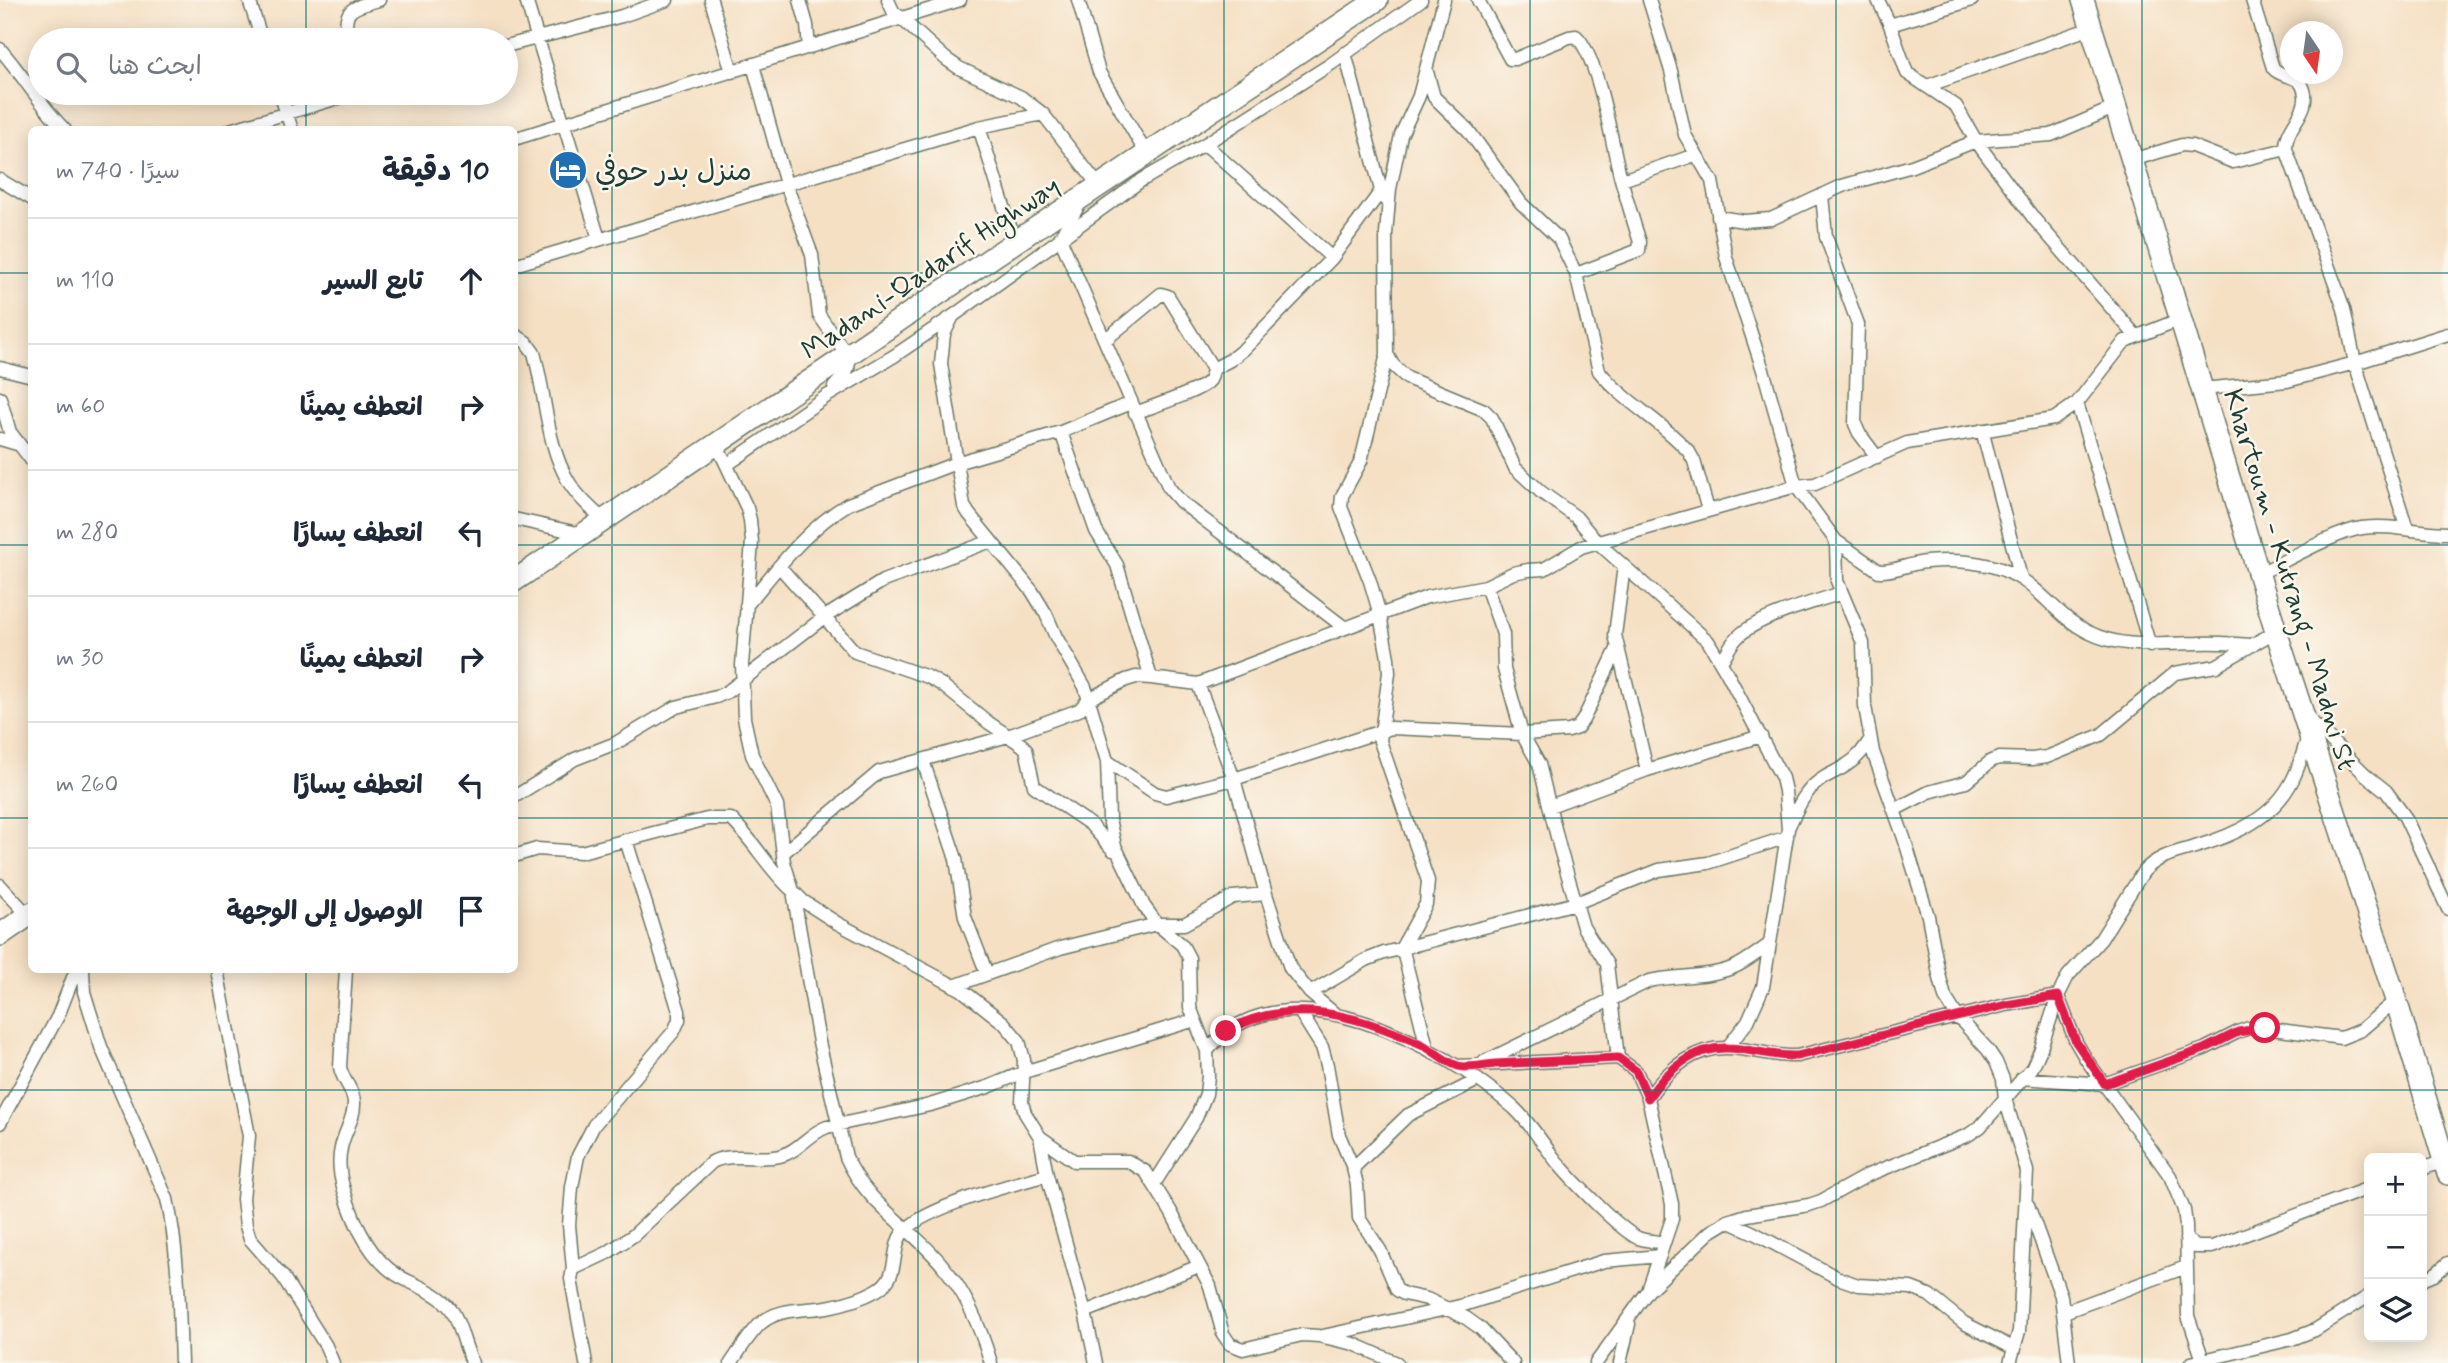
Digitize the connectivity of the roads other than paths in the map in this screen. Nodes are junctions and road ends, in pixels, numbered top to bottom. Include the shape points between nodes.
1 (249, 0) edge
2 (379, 0) edge
3 (526, 0) edge
4 (667, 0) edge
5 (710, 0) edge
6 (800, 0) edge
7 (888, 0) edge
8 (960, 0) edge
9 (1078, 0) edge
10 (1421, 0) edge
11 (1444, 0) edge
12 (1478, 0) edge
13 (1649, 0) edge
14 (1878, 0) edge
15 (1972, 0) edge
16 (2083, 0) edge
17 (2252, 0) edge
18 (1368, 3) edge
19 (901, 19) junction
20 (1891, 25) junction
21 (258, 28) edge
22 (348, 28) edge
23 (2091, 28) junction
24 (537, 37) junction
25 (518, 43) edge
26 (809, 48) junction
27 (0, 50) edge
28 (1346, 53) junction
29 (753, 65) junction
30 (1427, 68) junction
31 (732, 72) junction
32 (28, 84) edge
33 (1927, 86) junction
34 (43, 105) edge
35 (284, 105) edge
36 (316, 105) edge
37 (2116, 107) junction
38 (287, 114) junction
39 (1043, 114) junction
40 (50, 115) junction
41 (565, 124) junction
42 (51, 126) edge
43 (61, 126) edge
44 (244, 126) edge
45 (291, 126) edge
46 (979, 127) junction
47 (518, 138) edge
48 (1976, 141) junction
49 (1205, 144) junction
50 (2286, 149) junction
51 (1147, 155) junction
52 (1695, 155) junction
53 (2132, 160) junction
54 (0, 180) edge
55 (1622, 180) junction
56 (786, 184) junction
57 (1092, 191) junction
58 (1381, 191) junction
59 (1822, 195) junction
60 (28, 197) edge
61 (1387, 215) junction
62 (1718, 217) junction
63 (1060, 238) junction
64 (599, 239) junction
65 (1015, 242) junction
66 (1332, 258) junction
67 (518, 264) edge
68 (1576, 274) junction
69 (953, 316) junction
70 (2181, 319) junction
71 (2448, 334) edge
72 (2136, 336) junction
73 (518, 337) edge
74 (1105, 341) junction
75 (1387, 354) junction
76 (848, 356) junction
77 (2355, 363) junction
78 (0, 368) edge
79 (1213, 369) junction
80 (28, 375) edge
81 (2202, 389) junction
82 (827, 396) junction
83 (0, 398) edge
84 (2077, 402) junction
85 (1133, 408) junction
86 (1982, 430) junction
87 (1061, 432) junction
88 (0, 439) edge
89 (17, 444) junction
90 (718, 445) junction
91 (28, 456) edge
92 (1877, 457) junction
93 (956, 463) junction
94 (728, 464) junction
95 (1796, 486) junction
96 (1708, 510) junction
97 (518, 520) edge
98 (604, 520) junction
99 (2407, 529) junction
100 (2448, 533) edge
101 (582, 534) junction
102 (991, 541) junction
103 (1836, 541) junction
104 (1597, 542) junction
105 (779, 566) junction
106 (1624, 566) junction
107 (2258, 574) junction
108 (518, 578) edge
109 (2021, 578) junction
110 (1486, 586) junction
111 (1841, 593) junction
112 (746, 606) junction
113 (1380, 615) junction
114 (823, 618) junction
115 (1345, 628) junction
116 (2276, 631) junction
117 (2252, 645) junction
118 (2150, 646) junction
119 (1617, 649) junction
120 (1721, 662) junction
121 (1151, 678) junction
122 (743, 681) junction
123 (1198, 684) junction
124 (1089, 699) junction
125 (2301, 710) junction
126 (1380, 731) junction
127 (2309, 733) junction
128 (1522, 734) junction
129 (1008, 736) junction
130 (1761, 736) junction
131 (1870, 740) junction
132 (923, 761) junction
133 (1107, 761) junction
134 (1647, 770) junction
135 (1234, 779) junction
136 (518, 795) edge
137 (1549, 806) junction
138 (1894, 810) junction
139 (1787, 833) junction
140 (626, 840) junction
141 (783, 853) junction
142 (518, 855) edge
143 (1119, 856) junction
144 (0, 885) edge
145 (793, 891) junction
146 (1266, 894) junction
147 (1576, 903) junction
148 (2448, 909) edge
149 (28, 912) edge
150 (28, 915) edge
151 (1157, 924) junction
152 (0, 935) edge
153 (1770, 944) junction
154 (1402, 947) junction
155 (75, 973) edge
156 (83, 973) edge
157 (218, 973) edge
158 (346, 973) edge
159 (987, 974) junction
160 (954, 986) junction
161 (1310, 993) junction
162 (2058, 996) junction
163 (1612, 998) junction
164 (2396, 1000) junction
165 (1300, 1012) junction
166 (1335, 1014) junction
167 (1957, 1016) junction
168 (1195, 1020) junction
169 (1427, 1047) junction
170 (1727, 1048) junction
171 (1207, 1051) junction
172 (1618, 1058) junction
173 (1478, 1065) junction
174 (1458, 1066) junction
175 (1024, 1072) junction
176 (2022, 1079) junction
177 (1478, 1080) junction
178 (2105, 1084) junction
179 (1648, 1098) junction
180 (2005, 1099) junction
181 (0, 1123) edge
182 (839, 1125) junction
183 (1040, 1137) junction
184 (1353, 1168) junction
185 (2446, 1168) edge
186 (2427, 1169) edge
187 (1047, 1175) junction
188 (1154, 1184) junction
189 (2364, 1190) edge
190 (2026, 1200) junction
191 (1728, 1221) junction
192 (906, 1229) junction
193 (2186, 1239) junction
194 (1664, 1243) junction
195 (1660, 1256) junction
196 (2448, 1263) edge
197 (1199, 1266) junction
198 (2186, 1267) junction
199 (573, 1269) junction
200 (2424, 1279) edge
201 (1648, 1291) junction
202 (2364, 1299) edge
203 (1445, 1309) junction
204 (1085, 1312) junction
205 (2064, 1312) junction
206 (1630, 1317) junction
207 (1319, 1336) junction
208 (2015, 1349) junction
209 (2199, 1362) edge
210 (181, 1363) edge
211 (333, 1363) edge
212 (473, 1363) edge
213 (586, 1363) edge
214 (731, 1363) edge
215 (991, 1363) edge
216 (1096, 1363) edge
217 (1397, 1363) edge
218 (1513, 1363) edge
219 (1596, 1363) edge
220 (1620, 1363) edge
221 (2010, 1363) edge
222 (2069, 1363) edge

1 - 21 street
2 - 22 street via 353,7 348,12
3 - 24 street
4 - 24 street
5 - 31 street
6 - 26 street
7 - 19 street
8 - 19 street
9 - 51 street via 1099,72
10 - 28 street
11 - 30 street
12 - 55 street via 1510,59 1569,37 1581,41 1593,66
13 - 52 street via 1685,135
14 - 20 street
15 - 20 street
16 - 23 highway, Khartoum - Kutrang - Madni St
17 - 50 street via 2273,68 2297,79 2304,92 2304,106 2286,135
18 - 51 highway, Madani-Qadarif Highway
19 - 26 street
19 - 39 street via 959,68 1021,97
20 - 33 street via 1907,72
23 - 33 street
23 - 37 highway, Khartoum - Kutrang - Madni St
24 - 25 street
24 - 41 street
26 - 29 street
27 - 32 street
28 - 49 street
28 - 58 street
29 - 31 street
29 - 56 street
30 - 61 street via 1401,135
30 - 68 street via 1434,97 1468,130 1521,203 1559,239
31 - 41 street
33 - 48 street via 1956,106
34 - 40 street
35 - 38 street
36 - 38 street
37 - 48 street via 2051,135
37 - 53 highway, Khartoum - Kutrang - Madni St
38 - 44 street
38 - 45 street
39 - 46 street
39 - 57 street
40 - 42 street
40 - 43 street
41 - 47 street
41 - 64 street
46 - 56 street
46 - 65 street
48 - 59 street
48 - 72 street via 2035,220
49 - 63 street via 1142,180
49 - 66 street
50 - 53 street via 2233,162 2182,145
50 - 77 street via 2344,309
51 - 57 highway, Madani-Qadarif Highway
52 - 55 street
52 - 62 street via 1712,181
53 - 70 highway, Khartoum - Kutrang - Madni St
54 - 60 street
55 - 68 street via 1639,250
56 - 64 street
56 - 76 street via 812,255 819,315
57 - 63 street
57 - 65 highway, Madani-Qadarif Highway
58 - 61 street
58 - 66 street
59 - 62 street via 1771,219
59 - 92 street via 1826,237 1858,324 1856,424
61 - 75 street
62 - 95 street
63 - 69 street
63 - 74 street
64 - 67 street
65 - 76 highway, Madani-Qadarif Highway
66 - 79 street via 1244,349
68 - 96 street via 1599,371 1689,452
69 - 82 street
69 - 93 street via 944,334 941,364
70 - 72 street
70 - 81 highway, Khartoum - Kutrang - Madni St
71 - 77 street
72 - 84 street via 2118,348
73 - 98 street via 534,353 556,448 569,482
74 - 79 street via 1161,294 1168,296
74 - 85 street
75 - 104 street via 1407,378 1484,410 1515,468 1576,517
75 - 113 street via 1361,461 1341,507
76 - 82 street via 847,372
76 - 90 highway, Madani-Qadarif Highway
77 - 81 street via 2287,381
77 - 99 street
78 - 80 street
79 - 85 street via 1208,383 1197,389
81 - 107 highway, Khartoum - Kutrang - Madni St
82 - 94 street
83 - 89 street
84 - 86 street via 2054,419
84 - 118 street
85 - 87 street
85 - 115 street via 1163,477 1181,502
86 - 92 street via 1907,443
86 - 109 street
87 - 93 street
87 - 121 street via 1096,531 1117,565
88 - 89 street
89 - 91 street
90 - 94 street
90 - 98 highway, Madani-Qadarif Highway
92 - 95 street via 1815,484
93 - 102 street via 964,506
93 - 105 street via 848,504 800,541
94 - 112 street via 750,520
95 - 96 street
95 - 103 street
96 - 104 street
97 - 101 street
98 - 101 highway, Madani-Qadarif Highway
99 - 100 street
99 - 107 street via 2360,528
101 - 108 highway, Madani-Qadarif Highway
102 - 114 street via 884,581
102 - 124 street via 1032,591
103 - 109 street via 1879,571 1927,562 1968,562
103 - 111 street
104 - 106 street
104 - 110 street via 1544,569 1513,573
105 - 112 street
105 - 114 street
106 - 119 street via 1615,624
106 - 120 street via 1708,641
107 - 116 highway, Khartoum - Kutrang - Madni St
109 - 118 street via 2087,632 2119,643
110 - 113 street via 1427,597
110 - 128 street via 1503,634 1504,669
111 - 120 street via 1763,620 1736,638
111 - 131 street via 1863,643
112 - 122 street
113 - 115 street
113 - 126 street via 1389,673
114 - 122 street
114 - 129 street via 855,652 928,677
115 - 123 street
116 - 117 street
116 - 125 highway, Khartoum - Kutrang - Madni St
117 - 118 street
117 - 138 street via 2216,666 2175,673 2101,735 2047,757 1999,758 1966,782 1929,792
119 - 128 street via 1577,728
119 - 134 street
120 - 130 street
121 - 123 street
121 - 124 street via 1126,680
122 - 136 street via 716,697 676,707
122 - 141 street via 747,737 777,806
123 - 135 street
124 - 129 street via 1079,710
124 - 133 street
125 - 127 highway, Khartoum - Kutrang - Madni St
125 - 148 street via 2386,791 2405,817
126 - 128 street
126 - 135 street
126 - 154 street via 1428,881 1426,904
127 - 162 street via 2293,779 2276,806 2220,840 2151,863
127 - 164 highway, Khartoum - Kutrang - Madni St
128 - 137 street via 1539,764
129 - 132 street
129 - 143 street via 1026,750 1034,786 1090,824
130 - 134 street
130 - 139 street via 1782,778
131 - 138 street
131 - 139 street via 1860,755 1809,790
132 - 141 street via 871,777
132 - 159 street via 956,859 965,917
133 - 135 street via 1166,796
133 - 143 street via 1110,827
134 - 137 street
135 - 146 street
137 - 147 street
138 - 167 street via 1928,916 1945,997
139 - 147 street via 1708,863 1659,870
139 - 153 street
140 - 142 street via 581,852 537,849
140 - 145 street via 707,819 731,819
140 - 199 street via 679,1020 594,1125 578,1156 569,1225
141 - 145 street
143 - 151 street
144 - 149 street
145 - 160 street via 837,923
145 - 182 street
146 - 151 street via 1233,897 1184,924
146 - 161 street via 1290,968
147 - 154 street
147 - 163 street via 1587,935 1607,964
150 - 152 highway
151 - 159 street via 1060,948
151 - 168 street via 1182,945 1189,958 1190,1007
153 - 163 street via 1727,970 1649,981
153 - 170 street via 1757,1005
154 - 161 street via 1366,960
154 - 169 street
155 - 181 street via 58,1016
156 - 210 street via 101,1046 167,1199 173,1223
157 - 211 street via 248,1136 243,1199 246,1227 250,1239 283,1277
158 - 212 street via 340,1068 354,1103 340,1170 352,1214 365,1241 394,1273 450,1308
159 - 160 street
160 - 175 street via 995,1016 1019,1041
161 - 166 street
162 - 167 street
162 - 176 street via 2040,1051
162 - 178 street via 2076,1042
163 - 172 street
163 - 173 street
164 - 178 street via 2350,1036 2249,1028
164 - 185 highway, Khartoum - Kutrang - Madni St
165 - 166 street
165 - 171 street via 1270,1013 1245,1021 1226,1031
165 - 184 street via 1322,1047 1339,1135
166 - 169 street
167 - 170 street via 1797,1056
167 - 180 street via 1996,1062
168 - 171 street
168 - 175 street
169 - 174 street
170 - 179 street via 1679,1063
171 - 188 street via 1206,1094
172 - 173 street
172 - 179 street via 1636,1071
173 - 174 street
174 - 177 street
175 - 182 street via 930,1105
175 - 183 street via 1022,1102
176 - 178 street
176 - 180 street
177 - 184 street via 1408,1115
177 - 194 street via 1514,1108 1559,1165 1625,1231
178 - 193 street via 2170,1176 2184,1210
179 - 194 street via 1672,1204
180 - 190 street via 2027,1171
180 - 191 street via 1968,1135 1868,1175 1821,1201
182 - 192 street via 854,1174 875,1202
182 - 199 street via 818,1130 783,1156 712,1162 634,1236
183 - 187 street
183 - 188 street via 1074,1161 1128,1161 1146,1172
184 - 203 street via 1359,1218 1380,1250 1397,1290
185 - 186 street
187 - 192 street via 955,1203
187 - 204 street
188 - 197 street
189 - 193 street via 2212,1247 2196,1247
190 - 205 street
190 - 208 street
191 - 201 street via 1710,1232
191 - 208 street via 1838,1278 1858,1285 1911,1288 1929,1295 1964,1323
192 - 214 street via 899,1238 895,1267 877,1290 827,1307 778,1313 761,1324
192 - 215 street via 956,1283
193 - 198 street
194 - 195 street
195 - 201 street
195 - 203 street via 1595,1263
196 - 200 street
197 - 204 street
197 - 207 street via 1230,1344 1243,1349 1302,1335
198 - 205 street
198 - 209 street via 2188,1316
199 - 213 street
201 - 206 street
202 - 209 street via 2292,1339
203 - 207 street
203 - 218 street via 1480,1328
204 - 216 street
205 - 222 street
206 - 219 street
206 - 220 street
207 - 217 street via 1354,1344
208 - 221 street

